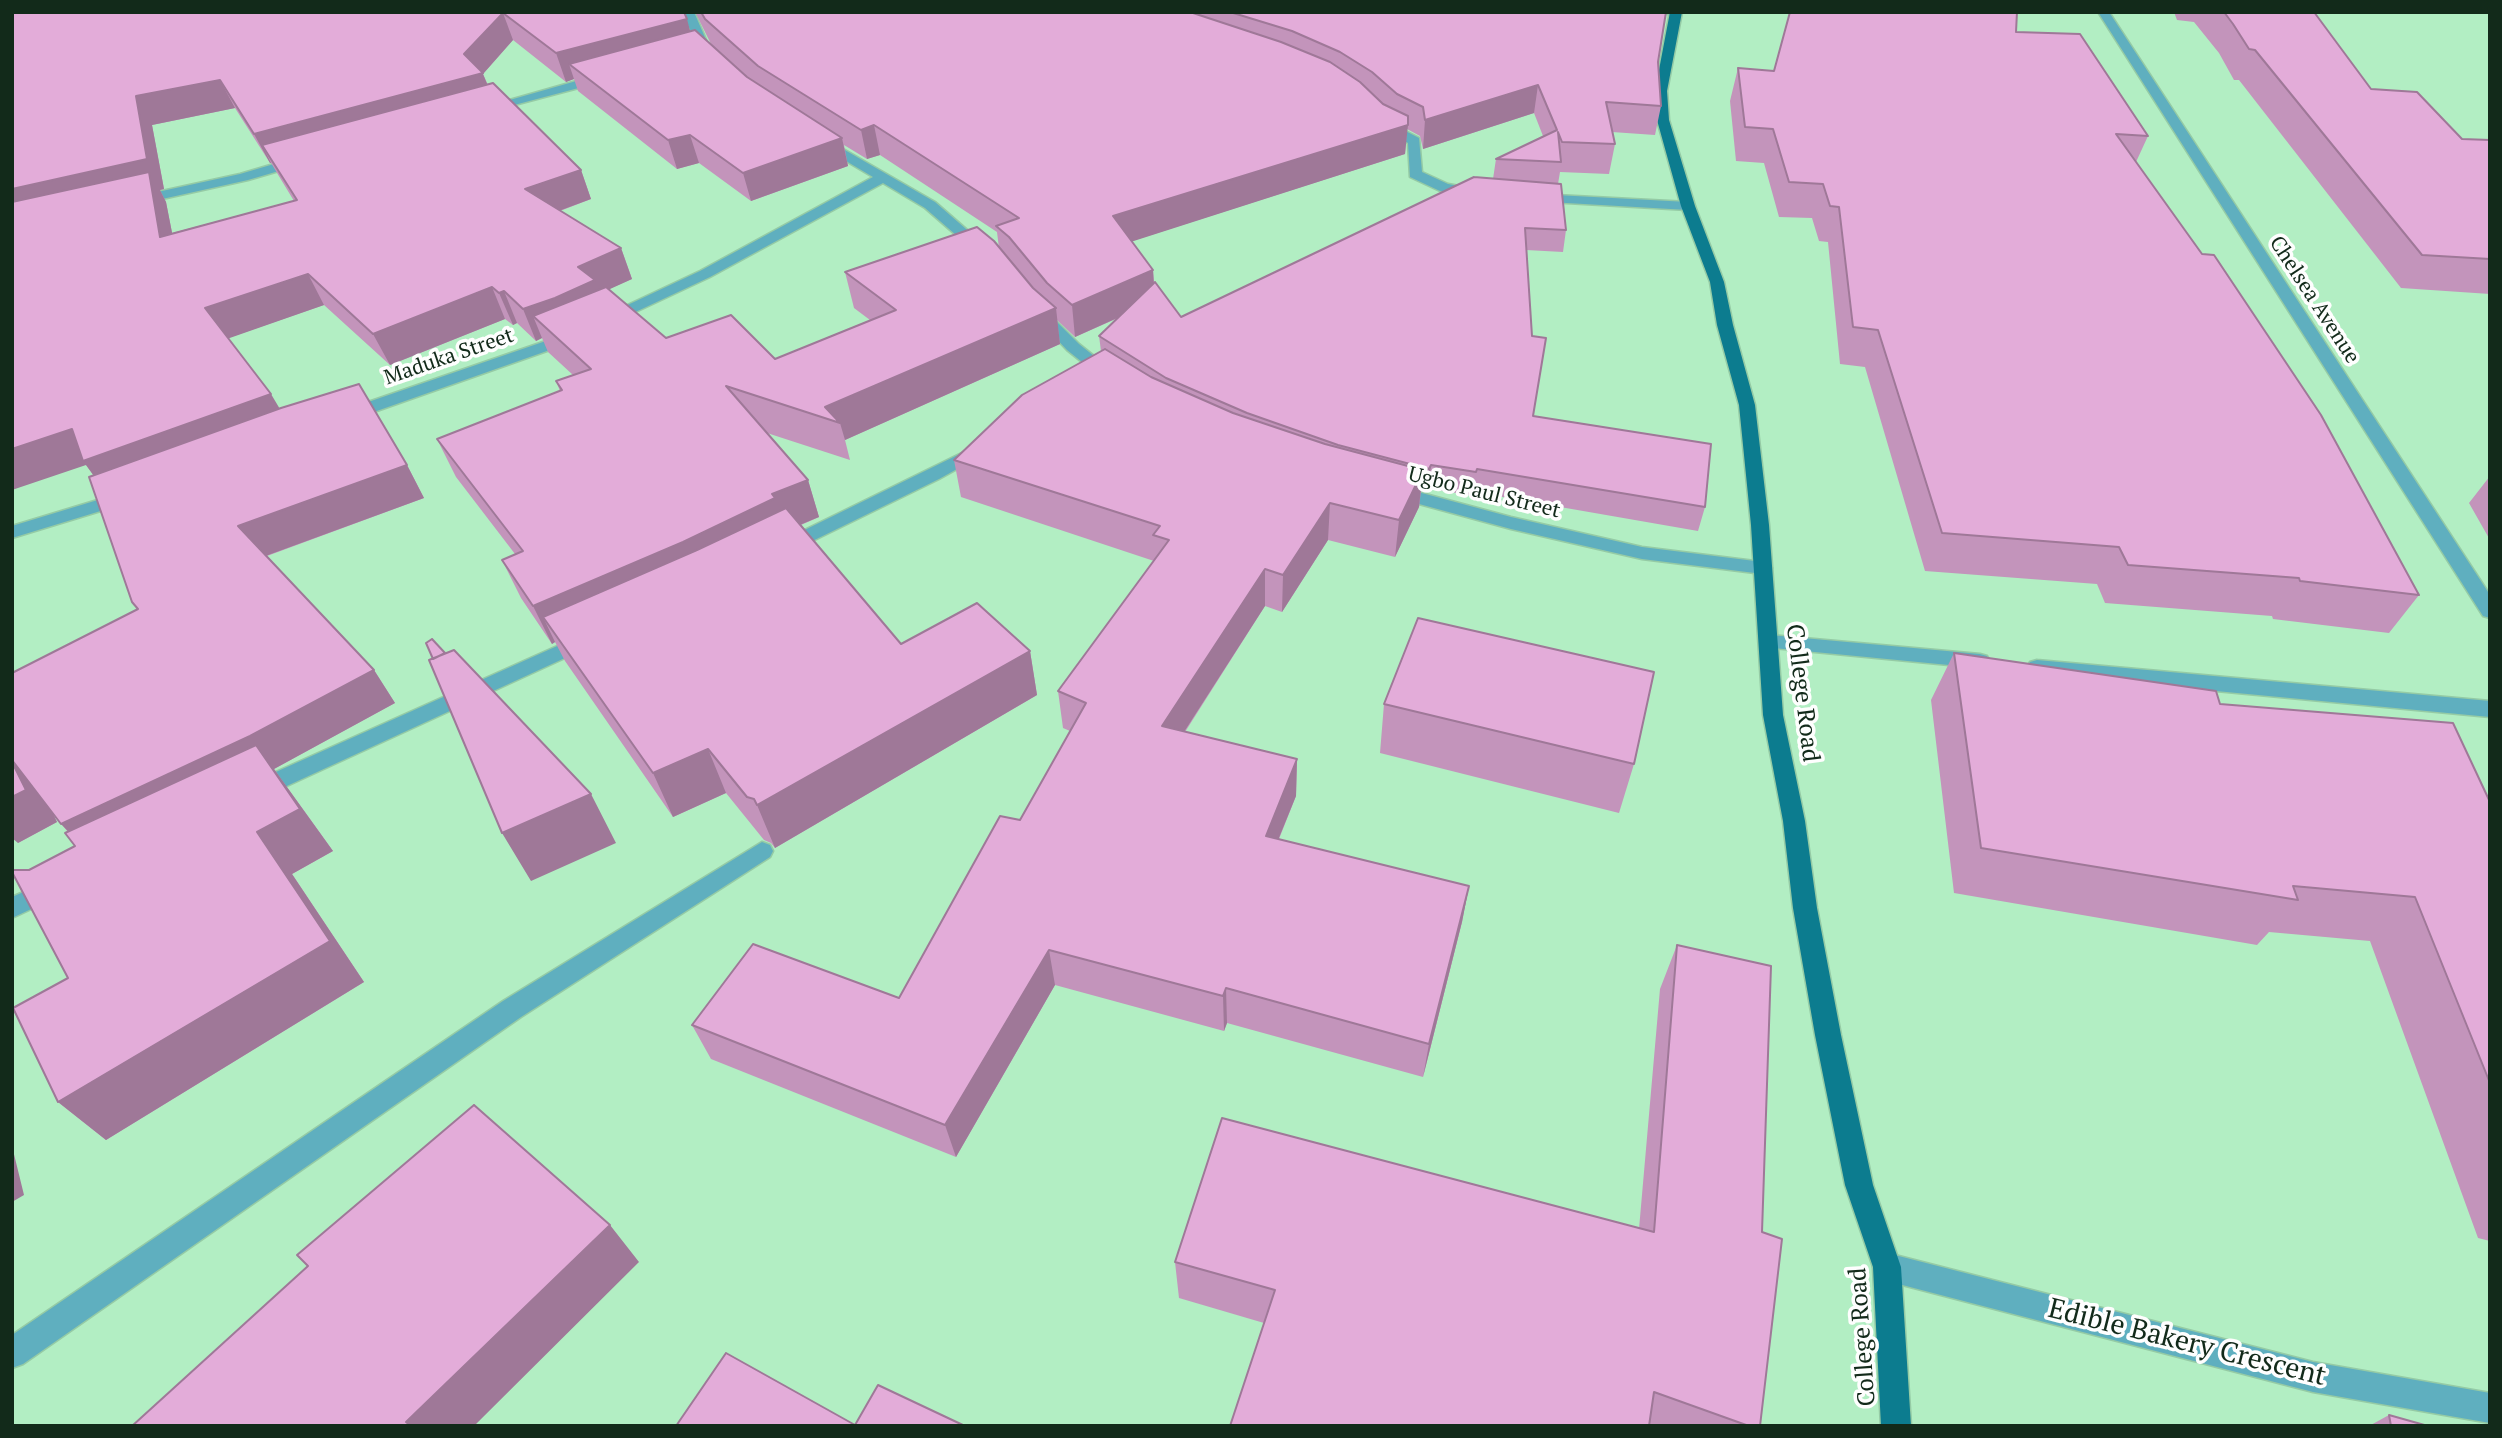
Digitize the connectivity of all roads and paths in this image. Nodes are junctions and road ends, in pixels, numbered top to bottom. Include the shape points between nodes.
1 (688, 12) edge
2 (2103, 12) edge
3 (1672, 13) edge
4 (728, 70) edge
5 (611, 75) edge
6 (476, 111) edge
7 (1372, 112) edge
8 (815, 136) edge
9 (318, 156) edge
10 (881, 178) junction
11 (1491, 195) edge
12 (1525, 197) edge
13 (124, 203) edge
14 (1688, 206) junction
15 (998, 264) edge
16 (1028, 298) edge
17 (1085, 389) edge
18 (332, 420) edge
19 (992, 442) edge
20 (1382, 488) edge
21 (144, 490) edge
22 (12, 532) edge
23 (765, 557) edge
24 (1763, 568) junction
25 (2490, 611) edge
26 (606, 631) edge
27 (1770, 642) junction
28 (2490, 709) edge
29 (235, 801) edge
30 (762, 851) dead end
31 (74, 878) edge
32 (12, 908) edge
33 (1887, 1267) junction
34 (12, 1353) edge
35 (2490, 1408) edge
36 (1896, 1426) edge

1 - 4 street via 698,52
2 - 25 street, Chelsea Avenue
3 - 14 main road, College Road via 1661,91 1663,120
5 - 6 street
7 - 11 street via 1388,128 1413,141 1415,174 1445,188
8 - 10 street
9 - 13 street
10 - 15 street via 930,205
10 - 18 street, Maduka Street via 705,274 575,335
12 - 14 street
14 - 24 main road, College Road via 1717,282 1747,405
16 - 17 street via 1044,319 1114,379
19 - 23 street
20 - 24 street, Ugbo Paul Street via 1642,553
21 - 22 street
24 - 27 main road, College Road
26 - 29 street
27 - 28 street
27 - 33 main road, College Road via 1773,715 1828,1035 1859,1185
30 - 34 street via 512,1009
31 - 32 street
33 - 35 street, Edible Bakery Crescent via 2313,1377
33 - 36 main road, College Road

